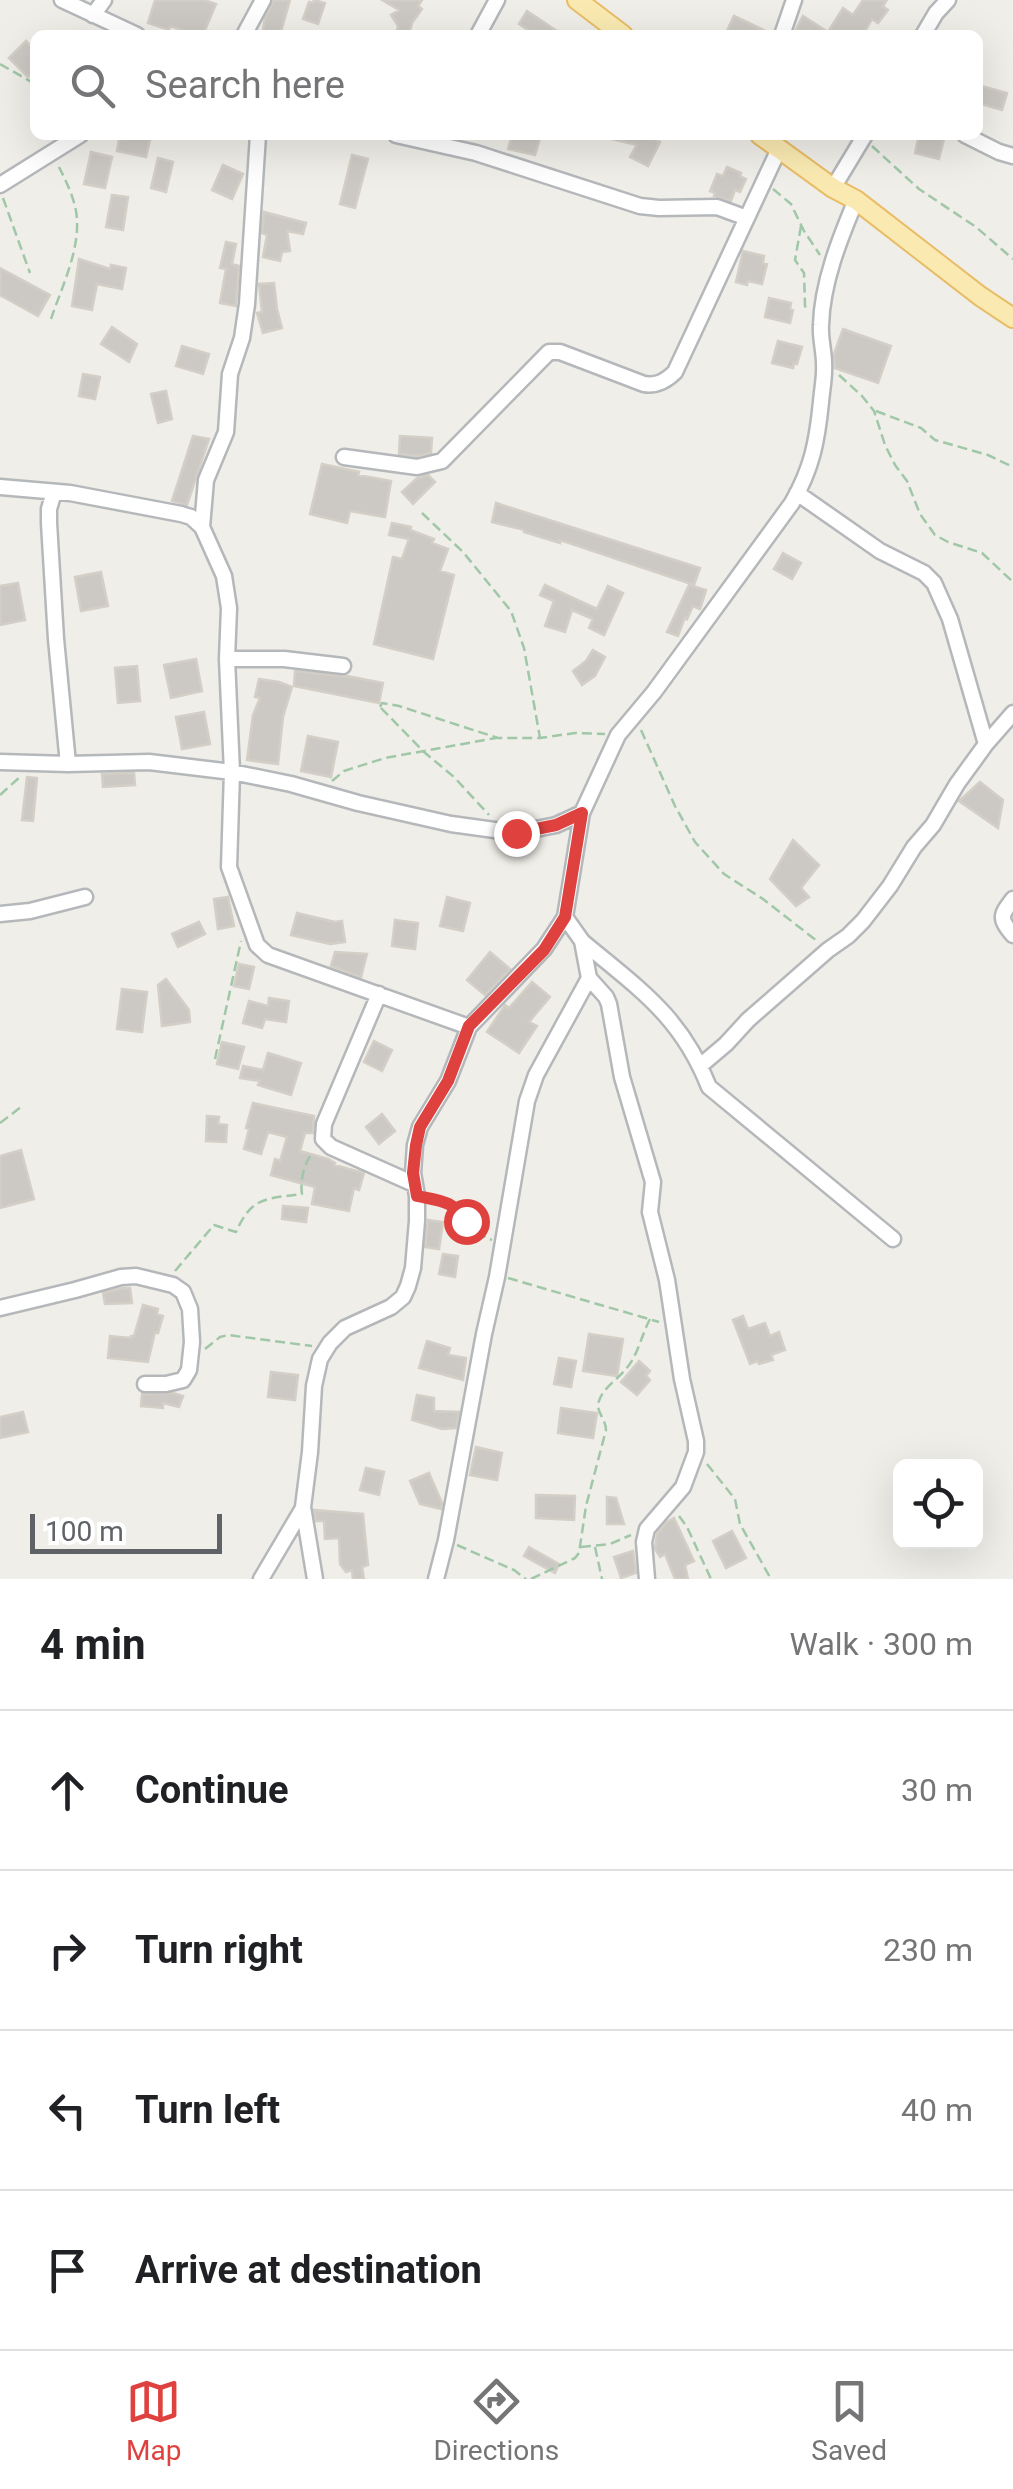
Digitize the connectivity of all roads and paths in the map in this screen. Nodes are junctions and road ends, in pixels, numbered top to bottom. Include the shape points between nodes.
1 (62, 0) edge
2 (104, 0) edge
3 (263, 0) edge
4 (497, 0) edge
5 (577, 0) edge
6 (794, 0) edge
7 (948, 0) edge
8 (93, 15) junction
9 (126, 30) edge
10 (249, 30) edge
11 (481, 30) edge
12 (616, 30) edge
13 (784, 30) edge
14 (927, 30) edge
15 (0, 64) edge
16 (30, 81) edge
17 (72, 140) edge
18 (258, 140) edge
19 (418, 140) edge
20 (767, 140) edge
21 (862, 140) edge
22 (867, 140) edge
23 (975, 140) edge
24 (779, 149) junction
25 (52, 152) junction
26 (1013, 156) edge
27 (764, 182) junction
28 (0, 188) edge
29 (833, 188) junction
30 (856, 200) junction
31 (747, 218) junction
32 (801, 224) junction
33 (1013, 259) edge
34 (831, 272) junction
35 (30, 274) dead end
36 (1013, 318) edge
37 (50, 319) dead end
38 (820, 327) junction
39 (824, 366) junction
40 (874, 410) junction
41 (344, 457) dead end
42 (1013, 467) edge
43 (0, 487) edge
44 (54, 492) junction
45 (798, 493) junction
46 (422, 513) dead end
47 (202, 527) junction
48 (1013, 582) edge
49 (227, 658) junction
50 (343, 666) dead end
51 (1013, 713) edge
52 (634, 715) junction
53 (618, 734) junction
54 (498, 738) junction
55 (540, 738) junction
56 (986, 744) junction
57 (424, 752) junction
58 (0, 762) edge
59 (35, 763) junction
60 (68, 764) junction
61 (232, 772) junction
62 (325, 779) dead end
63 (0, 794) edge
64 (582, 813) junction
65 (505, 832) junction
66 (85, 897) dead end
67 (1013, 899) edge
68 (0, 914) edge
69 (245, 915) junction
70 (565, 917) junction
71 (1013, 935) edge
72 (582, 941) junction
73 (828, 950) junction
74 (590, 978) junction
75 (379, 994) junction
76 (469, 1026) junction
77 (215, 1059) dead end
78 (700, 1066) junction
79 (22, 1107) dead end
80 (0, 1123) edge
81 (323, 1138) junction
82 (416, 1190) junction
83 (893, 1239) dead end
84 (502, 1244) junction
85 (497, 1277) junction
86 (166, 1283) junction
87 (0, 1308) edge
88 (650, 1319) junction
89 (672, 1326) junction
90 (330, 1343) junction
91 (189, 1370) junction
92 (145, 1384) dead end
93 (696, 1452) junction
94 (670, 1502) junction
95 (303, 1507) junction
96 (646, 1529) junction
97 (446, 1540) junction
98 (594, 1546) junction
99 (580, 1548) junction
100 (261, 1579) edge
101 (315, 1579) edge
102 (436, 1579) edge
103 (529, 1579) edge
104 (602, 1579) edge
105 (647, 1579) edge
106 (711, 1579) edge
107 (771, 1579) edge

1 - 8 street
2 - 8 street
3 - 10 street
4 - 11 street
5 - 12 main road
6 - 13 street
7 - 14 street
8 - 9 street
15 - 16 path
17 - 25 street
18 - 47 street via 247,304 230,374 226,432 206,480
19 - 31 street via 640,206 712,207
20 - 24 main road
21 - 29 street
22 - 33 path via 919,189
23 - 26 street
24 - 27 street
24 - 29 main road
25 - 28 street
25 - 37 path via 77,223
27 - 31 street
27 - 32 path via 791,204
28 - 35 path
29 - 30 main road
30 - 34 street
30 - 36 main road
31 - 41 street via 666,380 644,384 548,352 442,461 417,467
32 - 34 path
32 - 38 path via 794,260 804,273 806,308
34 - 38 street
38 - 39 street
39 - 40 path
39 - 45 street via 815,453
40 - 42 path
40 - 48 path via 926,524 948,542 982,554
43 - 44 street
44 - 47 street via 182,514
44 - 60 street via 49,523
45 - 52 street
45 - 56 street via 934,583
46 - 55 path via 511,611
47 - 49 street via 228,595
49 - 50 street
49 - 61 street
51 - 56 street
52 - 53 street
52 - 73 path via 695,842 724,874
53 - 55 path
53 - 64 street
54 - 55 path
54 - 57 path
54 - 57 path via 381,704
56 - 73 street via 864,921
57 - 62 path
57 - 65 path
58 - 59 street
59 - 60 street
59 - 63 path
60 - 61 street via 149,762
61 - 65 street
61 - 69 street via 229,866
64 - 65 street via 556,825
64 - 70 street
66 - 68 street
67 - 71 street via 1002,914
69 - 75 street via 268,955
69 - 77 path
70 - 72 street
70 - 76 street via 544,950
72 - 74 street
72 - 78 street via 667,1014
73 - 78 street
74 - 84 street via 530,1091
74 - 89 street via 609,1004 622,1077 654,1182 650,1212
75 - 76 street
75 - 81 street
76 - 82 street via 448,1081 420,1127
78 - 83 street via 708,1087
79 - 80 path
81 - 82 street
81 - 86 path via 308,1158 302,1194 251,1206 236,1232 214,1225
82 - 84 path via 450,1203 483,1236
82 - 90 street via 413,1268 403,1297
84 - 85 street
85 - 88 path
85 - 97 street
86 - 87 street via 120,1277
86 - 91 street via 183,1292 190,1309
88 - 89 path
88 - 99 path via 626,1369 598,1403 606,1430
89 - 93 street
90 - 91 path via 302,1346 228,1335 210,1344
90 - 95 street via 314,1386
91 - 92 street via 183,1380
93 - 94 street
93 - 107 path via 735,1500 740,1524
94 - 96 street
94 - 106 path
95 - 100 street
95 - 101 street
96 - 98 path
96 - 105 street
97 - 102 street
97 - 103 path
98 - 99 path
98 - 104 path
99 - 103 path via 576,1558

